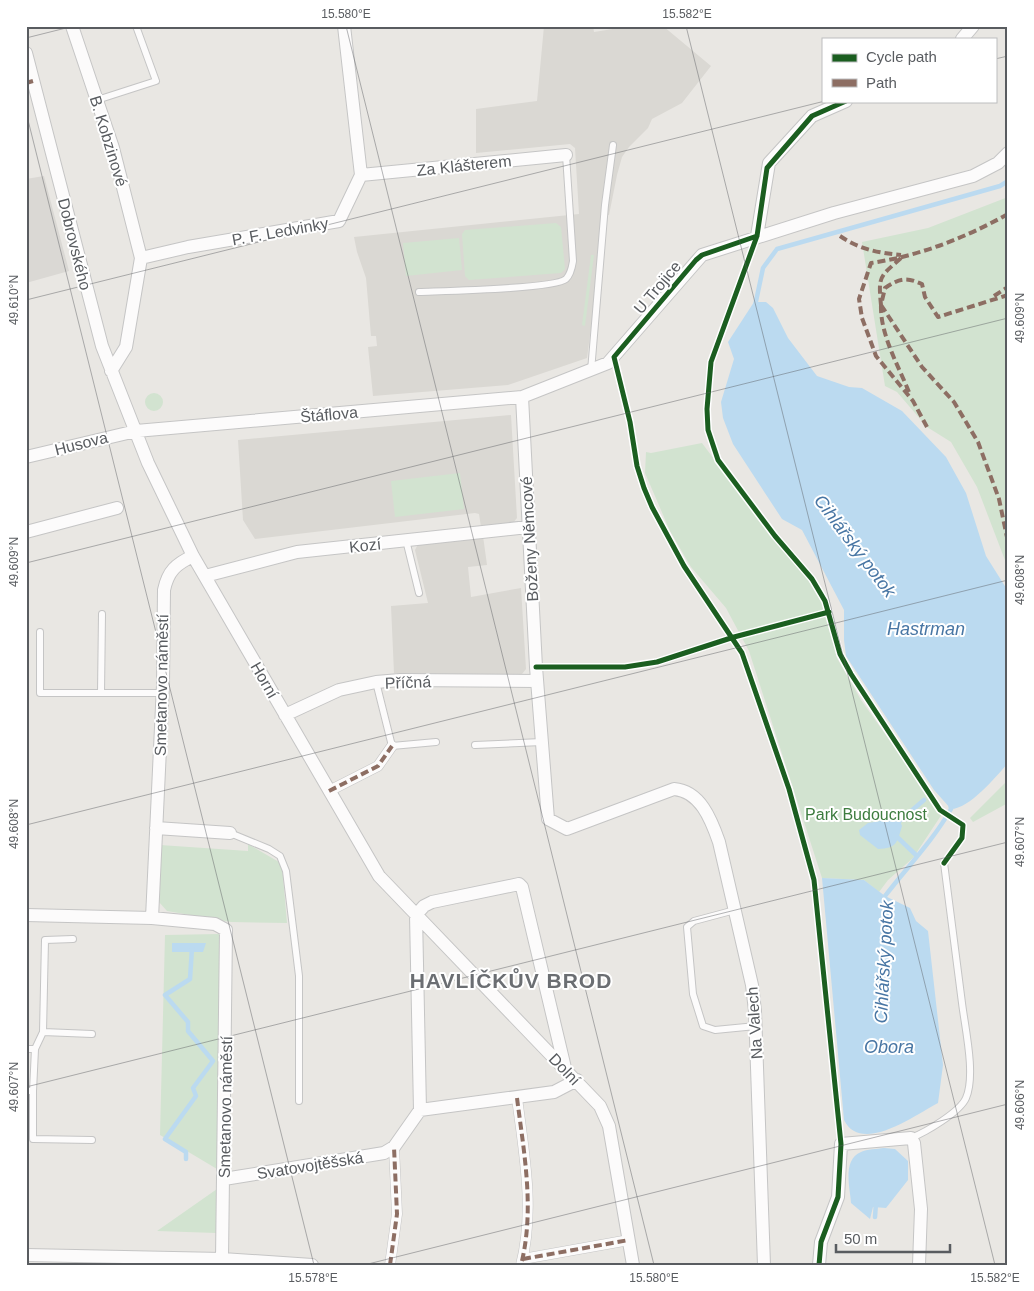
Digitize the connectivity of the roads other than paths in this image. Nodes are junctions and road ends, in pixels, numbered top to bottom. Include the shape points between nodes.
1 (72, 26) edge
2 (136, 26) edge
3 (344, 26) edge
4 (973, 26) edge
5 (963, 38) edge
6 (26, 53) edge
7 (98, 100) junction
8 (844, 102) edge
9 (613, 145) dead end
10 (1008, 153) edge
11 (566, 155) joint
12 (361, 175) junction
13 (757, 236) junction
14 (141, 258) junction
15 (419, 292) dead end
16 (111, 371) junction
17 (591, 372) junction
18 (522, 397) junction
19 (136, 431) junction
20 (26, 457) edge
21 (117, 508) dead end
22 (528, 527) junction
23 (26, 532) edge
24 (406, 540) junction
25 (193, 556) junction
26 (205, 576) junction
27 (419, 592) dead end
28 (102, 614) dead end
29 (40, 632) dead end
30 (537, 681) junction
31 (376, 682) junction
32 (101, 693) junction
33 (163, 693) junction
34 (285, 715) junction
35 (436, 742) dead end
36 (542, 742) junction
37 (475, 745) dead end
38 (392, 746) junction
39 (329, 791) junction
40 (690, 793) joint
41 (156, 828) junction
42 (230, 833) joint
43 (944, 863) dead end
44 (735, 910) junction
45 (26, 915) edge
46 (416, 915) junction
47 (152, 918) junction
48 (73, 940) dead end
49 (756, 1026) junction
50 (43, 1032) junction
51 (92, 1034) dead end
52 (26, 1049) edge
53 (35, 1049) junction
54 (565, 1068) junction
55 (577, 1080) junction
56 (30, 1091) edge
57 (517, 1098) junction
58 (299, 1101) dead end
59 (420, 1110) junction
60 (911, 1138) junction
61 (92, 1140) dead end
62 (394, 1147) junction
63 (224, 1179) junction
64 (629, 1240) junction
65 (26, 1255) edge
66 (222, 1259) junction
67 (84, 1261) edge
68 (522, 1262) edge
69 (312, 1265) edge
70 (390, 1265) edge
71 (633, 1265) edge
72 (764, 1265) edge
73 (819, 1265) edge
74 (919, 1265) edge

1 - 7 street, B. Kobzinové
2 - 7 lane via 156,81
3 - 12 street
4 - 5 street
6 - 16 street, Dobrovského via 92,311
7 - 14 street, B. Kobzinové
8 - 13 street via 812,116 769,163
9 - 17 lane
10 - 13 street, U Trojice via 998,163 973,176
11 - 12 street, Za Klášterem
11 - 15 lane via 573,261 567,278 559,283
12 - 14 street, P. F. Ledvinky via 343,216 333,223
13 - 17 street, U Trojice via 702,255 608,364
14 - 16 street via 126,347
16 - 19 street, Dobrovského
17 - 18 street, U Trojice
18 - 19 street, Štáflova
18 - 22 street, Boženy Němcové
19 - 20 street, Husova
19 - 25 street, Horní
21 - 23 street
22 - 24 street, Kozí
22 - 30 street, Boženy Němcové
24 - 26 street, Kozí via 297,552
24 - 27 lane
25 - 26 street, Horní
25 - 33 street, Smetanovo náměstí via 172,569 164,590
26 - 34 street, Horní
28 - 32 lane
29 - 32 lane via 40,693
30 - 31 street, Příčná
30 - 36 street, Boženy Němcové
31 - 34 street, Příčná via 339,690
31 - 38 lane
32 - 33 lane
33 - 41 street, Smetanovo náměstí
34 - 39 street, Horní
35 - 38 lane
36 - 37 lane
36 - 40 street, Boženy Němcové via 548,819 566,830 662,792 674,789
38 - 39 street via 378,766
39 - 46 street, Horní via 379,876
40 - 44 street, Na Valech via 702,805 715,831
41 - 42 street
41 - 47 street, Smetanovo náměstí
42 - 58 lane via 280,856 286,871 299,976
43 - 60 lane via 967,1047 968,1087 966,1099 950,1115
44 - 49 street, Na Valech via 752,985
44 - 49 lane via 694,921 686,927 693,994 703,1026 715,1030
45 - 47 street
46 - 54 street, Dolní
46 - 54 street via 432,902 519,884 522,887
46 - 59 street
47 - 63 street, Smetanovo náměstí via 216,924 226,930
48 - 50 lane via 45,940
49 - 72 street, Na Valech
50 - 51 lane
50 - 53 lane
52 - 53 lane
53 - 56 lane
54 - 55 street, Dolní
55 - 57 street via 554,1092
55 - 64 street, Dolní via 605,1115
56 - 61 lane via 33,1139
57 - 59 street
57 - 68 street via 528,1192 528,1230
59 - 62 street
60 - 73 street via 841,1144 838,1197 821,1242
60 - 74 street via 921,1209
62 - 63 street, Svatovojtěšská via 384,1153
62 - 70 street via 397,1214
63 - 66 street, Smetanovo náměstí
64 - 68 street
64 - 71 street, Dolní
65 - 67 street
66 - 67 street
66 - 69 street

